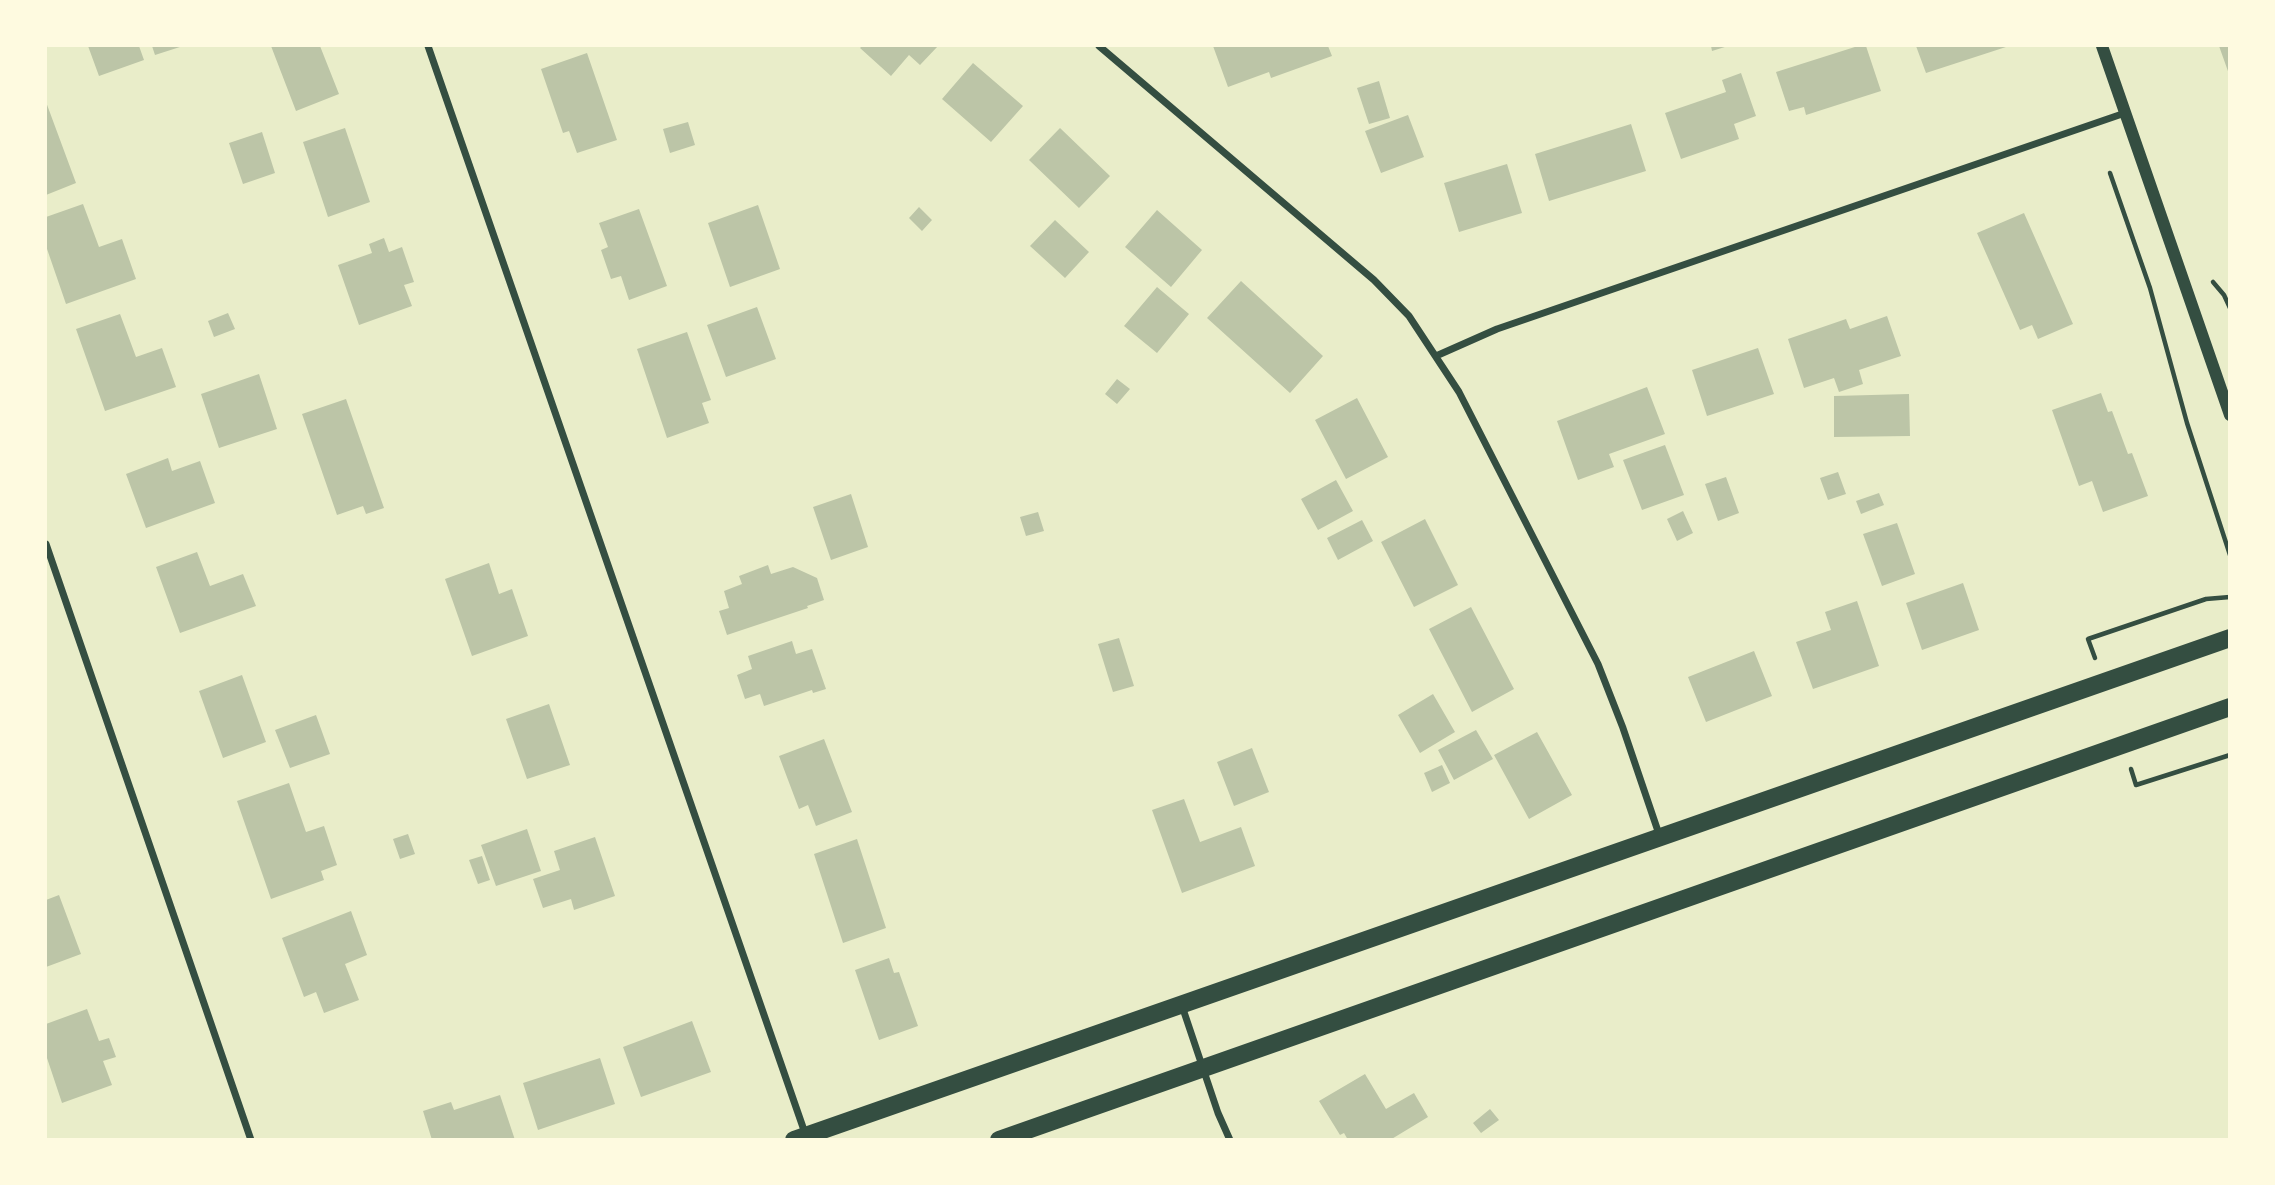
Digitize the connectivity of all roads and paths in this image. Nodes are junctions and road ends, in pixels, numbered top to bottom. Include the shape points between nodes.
1 (428, 46) edge
2 (1099, 46) edge
3 (2102, 46) edge
4 (2125, 113) junction
5 (2110, 173) dead end
6 (2213, 282) dead end
7 (2230, 308) edge
8 (1436, 356) junction
9 (2230, 415) edge
10 (46, 544) edge
11 (2230, 555) edge
12 (2230, 597) edge
13 (2230, 638) edge
14 (2096, 663) dead end
15 (2230, 707) edge
16 (2230, 755) edge
17 (2128, 761) dead end
18 (1660, 837) junction
19 (1181, 1006) junction
20 (1203, 1067) junction
21 (802, 1138) edge
22 (251, 1139) edge
23 (999, 1139) edge
24 (1230, 1139) edge

1 - 21 street
2 - 8 street via 1374,280 1409,316
3 - 4 street
4 - 8 street via 1497,329
4 - 9 street
5 - 11 path via 2150,288
6 - 7 path
8 - 18 street via 1460,391 1598,664
10 - 22 street
12 - 14 path via 2206,599 2088,639
13 - 18 main road
15 - 20 main road
16 - 17 path via 2136,785
18 - 19 main road
19 - 20 street
19 - 21 main road
20 - 23 main road
20 - 24 street

